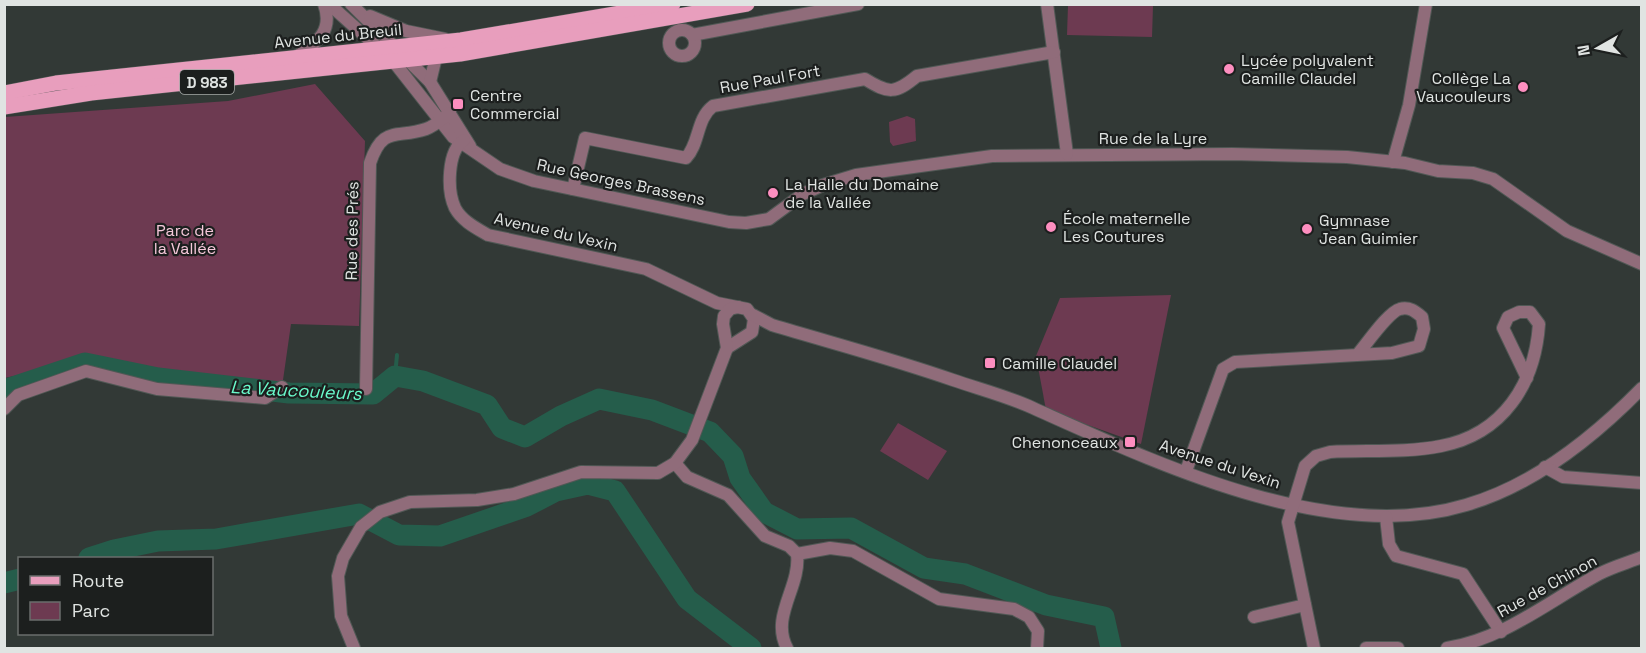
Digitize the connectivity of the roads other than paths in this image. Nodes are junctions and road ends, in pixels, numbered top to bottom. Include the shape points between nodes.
1 (324, 4) edge
2 (329, 4) edge
3 (673, 4) edge
4 (747, 4) edge
5 (858, 4) edge
6 (1047, 4) edge
7 (1426, 4) edge
8 (354, 7) edge
9 (692, 35) dead end
10 (454, 41) junction
11 (381, 50) junction
12 (1054, 52) junction
13 (396, 55) junction
14 (436, 57) junction
15 (292, 60) junction
16 (410, 61) junction
17 (430, 82) junction
18 (4, 93) edge
19 (4, 107) edge
20 (445, 116) junction
21 (465, 144) junction
22 (1067, 154) junction
23 (1394, 162) junction
24 (573, 189) junction
25 (769, 219) joint
26 (1641, 264) edge
27 (717, 303) junction
28 (738, 307) junction
29 (753, 315) junction
30 (723, 318) junction
31 (772, 325) junction
32 (726, 332) junction
33 (746, 335) junction
34 (728, 348) junction
35 (1357, 355) junction
36 (1527, 378) junction
37 (282, 387) dead end
38 (1641, 388) edge
39 (366, 389) dead end
40 (4, 409) edge
41 (675, 464) junction
42 (1545, 466) junction
43 (1186, 471) junction
44 (1641, 483) edge
45 (1294, 505) junction
46 (1386, 517) junction
47 (797, 554) junction
48 (1641, 557) edge
49 (1305, 605) junction
50 (1254, 617) dead end
51 (1501, 632) junction
52 (354, 648) edge
53 (787, 648) edge
54 (1037, 648) edge
55 (1314, 648) edge
56 (1366, 648) edge
57 (1398, 648) edge
58 (1447, 648) edge

1 - 15 street via 328,16 324,34
2 - 11 street
3 - 10 main road, Avenue du Breuil
4 - 14 main road, D 983
5 - 9 street
6 - 12 street
7 - 23 street via 1409,105
8 - 10 street via 400,29
8 - 13 street
10 - 13 main road, Avenue du Breuil
11 - 13 main road, Avenue du Breuil
11 - 15 main road, Avenue du Breuil
12 - 22 street
12 - 24 street, Rue Paul Fort via 917,76 900,90 882,90 865,79 713,106 706,111 686,158 585,138
13 - 16 main road, D 983
13 - 19 main road, D 983
13 - 20 street
14 - 16 main road, D 983
14 - 17 street
15 - 18 main road, Avenue du Breuil via 56,83
16 - 17 street
17 - 20 street
20 - 21 street
20 - 39 street, Rue des Prés via 428,128 394,133 382,140 370,163
21 - 24 street, Rue Georges Brassens via 500,169
21 - 27 street, Avenue du Vexin via 452,166 449,189 455,208 468,223 488,235 646,269
22 - 23 street, Rue de la Lyre via 1267,155
22 - 25 street, Rue de la Lyre via 992,156 856,175 803,194
23 - 26 street, Rue de la Lyre via 1493,179 1567,231
24 - 25 street, Rue Georges Brassens via 729,222
27 - 28 street, Avenue du Vexin
27 - 30 street
28 - 29 street
28 - 30 street via 730,309
29 - 31 street, Avenue du Vexin
29 - 33 street via 754,324
30 - 32 street
31 - 33 street
31 - 43 street, Avenue du Vexin via 1001,396 1118,447
32 - 33 street via 732,338
32 - 34 street
33 - 34 street
34 - 41 street via 692,440
35 - 35 street via 1392,353 1419,346 1424,329 1422,317 1413,310 1400,309 1390,315
35 - 43 street via 1236,362 1223,369
36 - 36 street via 1537,351 1539,324 1530,312 1519,312 1508,317 1503,328
36 - 45 street via 1497,420 1466,440 1439,447 1316,456 1305,466
37 - 40 street via 265,398 157,389 86,371 18,395
38 - 42 street, Avenue du Vexin via 1584,439
41 - 47 street via 687,477 728,495 765,536 789,546
41 - 52 street via 658,473 581,472 514,494 477,500 410,502 380,512 361,527 343,558 338,576 341,616
42 - 44 street via 1563,477
42 - 46 street, Avenue du Vexin via 1466,506
43 - 45 street, Avenue du Vexin
45 - 46 street, Avenue du Vexin via 1323,513
45 - 49 street via 1288,522
46 - 51 street, Rue de Chinon via 1389,544 1396,556 1463,574
47 - 53 street via 799,567 780,622
47 - 54 street via 830,548 853,551 939,598 1014,609 1029,617 1038,631
48 - 51 street, Rue de Chinon via 1601,573
49 - 50 street
49 - 55 street
51 - 58 street via 1472,644
56 - 57 street

